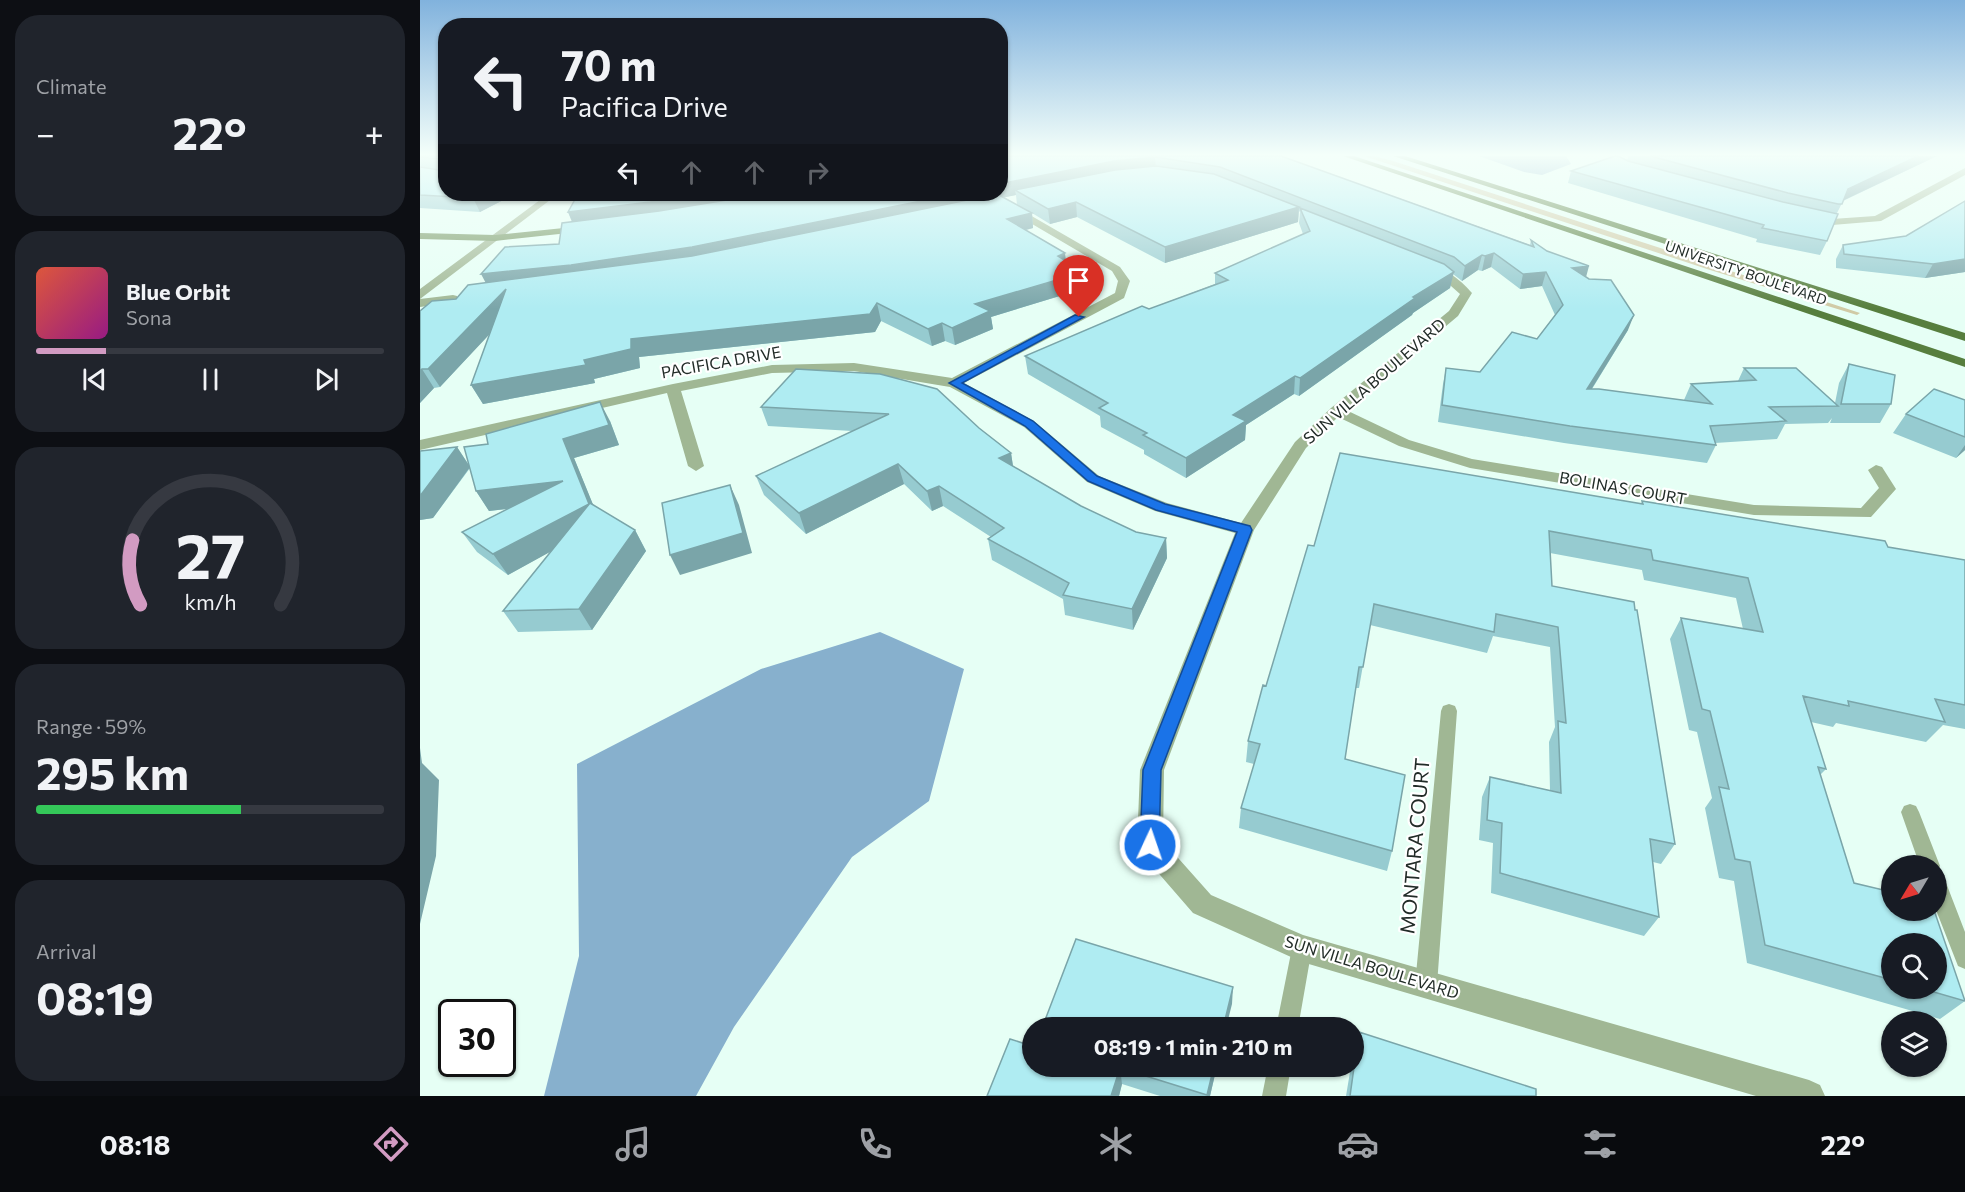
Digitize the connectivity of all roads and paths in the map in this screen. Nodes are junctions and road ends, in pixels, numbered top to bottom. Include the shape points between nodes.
1 (536, 207) edge
2 (1009, 207) edge
3 (1500, 207) edge
4 (1558, 207) edge
5 (1899, 207) edge
6 (1801, 216) edge
7 (589, 229) edge
8 (420, 236) edge
9 (495, 238) junction
10 (1413, 262) edge
11 (1751, 291) junction
12 (420, 295) edge
13 (465, 298) edge
14 (420, 303) edge
15 (1965, 337) edge
16 (1965, 357) edge
17 (1965, 363) edge
18 (954, 383) junction
19 (673, 388) junction
20 (1336, 411) junction
21 (420, 445) edge
22 (696, 466) dead end
23 (1876, 470) dead end
24 (1245, 530) junction
25 (1449, 711) dead end
26 (1911, 812) dead end
27 (1926, 855) edge
28 (1947, 911) edge
29 (1302, 948) junction
30 (1965, 959) edge
31 (1426, 984) junction
32 (1289, 1017) edge
33 (1278, 1077) edge
34 (1274, 1096) edge
35 (1809, 1096) edge

1 - 9 street
2 - 18 street via 1116,269 1125,281 1120,295
3 - 11 main road, UNIVERSITY BOULEVARD
4 - 15 main road, UNIVERSITY BOULEVARD
5 - 6 street via 1877,219 1832,222
7 - 9 street
8 - 9 street
9 - 12 street
10 - 20 street, SUN VILLA BOULEVARD via 1446,276 1466,292 1454,313
11 - 16 main road
11 - 17 main road, UNIVERSITY BOULEVARD
13 - 14 street
18 - 19 street, PACIFICA DRIVE via 854,367 772,369
18 - 24 street, PACIFICA DRIVE via 1029,424 1093,479 1161,507
19 - 21 street, PACIFICA DRIVE
19 - 22 street
20 - 23 street, BOLINAS COURT via 1404,443 1470,463 1754,510 1864,513 1888,489
20 - 24 street, SUN VILLA BOULEVARD via 1300,445
24 - 29 street, SUN VILLA BOULEVARD via 1152,770 1150,845 1202,904
25 - 31 lane, MONTARA COURT
26 - 27 lane
28 - 30 lane
29 - 31 street, SUN VILLA BOULEVARD
29 - 32 lane
31 - 35 street, SUN VILLA BOULEVARD
33 - 34 lane

